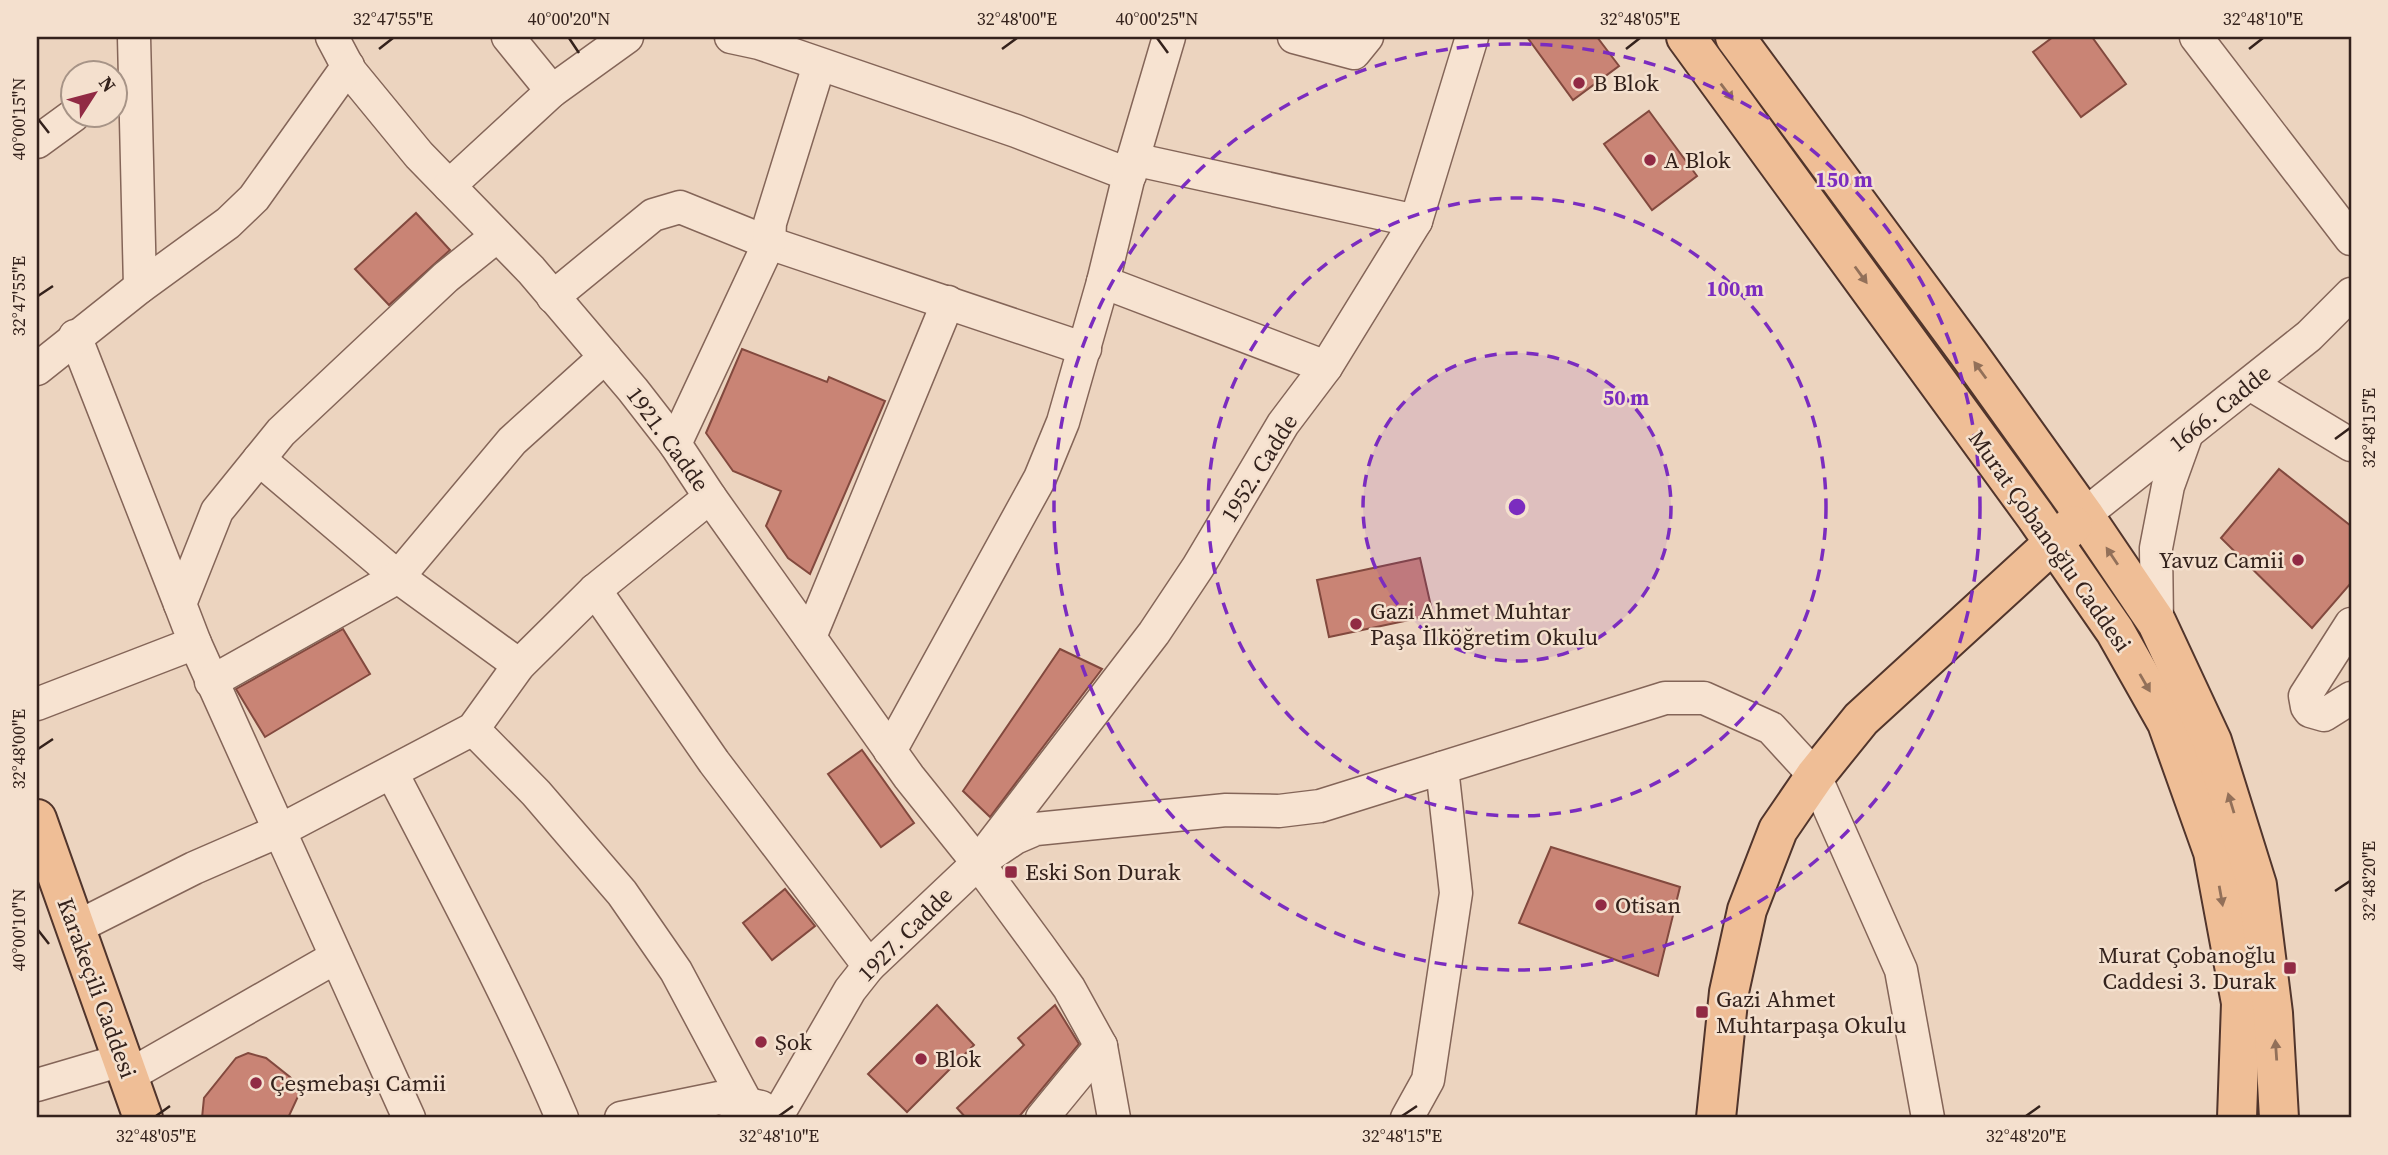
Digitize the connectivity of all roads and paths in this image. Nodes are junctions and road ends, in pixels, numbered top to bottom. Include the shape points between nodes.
1 (134, 37) edge
2 (332, 37) edge
3 (508, 37) edge
4 (627, 37) edge
5 (1169, 37) edge
6 (1294, 37) edge
7 (1367, 37) edge
8 (1472, 37) edge
9 (1686, 37) edge
10 (1735, 37) edge
11 (750, 39) edge
12 (2209, 43) edge
13 (130, 60) edge
14 (819, 65) junction
15 (348, 66) junction
16 (552, 91) junction
17 (60, 125) edge
18 (128, 130) edge
19 (37, 142) edge
20 (1132, 167) junction
21 (449, 186) junction
22 (1416, 221) junction
23 (497, 236) junction
24 (2351, 239) edge
25 (769, 243) junction
26 (1103, 282) junction
27 (140, 287) junction
28 (2351, 295) edge
29 (554, 297) junction
30 (948, 302) junction
31 (75, 337) junction
32 (1085, 349) junction
33 (605, 357) junction
34 (1326, 367) junction
35 (37, 369) edge
36 (2250, 384) junction
37 (2186, 436) junction
38 (674, 444) junction
39 (2351, 445) edge
40 (259, 459) junction
41 (710, 497) junction
42 (2084, 515) junction
43 (2053, 543) junction
44 (398, 577) junction
45 (595, 590) junction
46 (180, 604) junction
47 (2157, 623) junction
48 (2351, 624) edge
49 (810, 637) junction
50 (195, 643) junction
51 (519, 665) junction
52 (211, 682) junction
53 (2351, 698) edge
54 (37, 704) edge
55 (473, 729) junction
56 (890, 751) junction
57 (1442, 768) junction
58 (392, 773) junction
59 (1815, 776) junction
60 (37, 819) edge
61 (279, 831) junction
62 (978, 863) junction
63 (75, 928) junction
64 (336, 957) junction
65 (869, 966) junction
66 (1101, 1046) junction
67 (125, 1068) junction
68 (37, 1085) edge
69 (747, 1104) junction
70 (778, 1115) edge
71 (143, 1118) edge
72 (409, 1118) edge
73 (562, 1118) edge
74 (621, 1118) edge
75 (1042, 1118) edge
76 (1114, 1118) edge
77 (1407, 1118) edge
78 (1716, 1118) edge
79 (1928, 1118) edge
80 (2237, 1118) edge
81 (2279, 1118) edge

1 - 13 street
2 - 15 street, 1921. Cadde
3 - 16 street
4 - 16 street
5 - 20 street
6 - 7 street via 1354,53
8 - 22 street, 1952. Cadde
9 -> 43 main road, Murat Çobanoğlu Caddesi
42 -> 10 main road, Murat Çobanoğlu Caddesi
11 - 14 street
12 - 24 street
14 - 20 street
14 - 25 street via 770,223
15 - 21 street, 1921. Cadde
15 - 27 street via 254,198 228,223
16 - 21 street
17 - 19 street
18 - 27 street
20 - 22 street
20 - 26 street
21 - 23 street, 1921. Cadde
22 - 34 street, 1952. Cadde
23 - 29 street, 1921. Cadde
23 - 40 street via 446,277 281,432
25 - 29 street via 680,207 653,215
25 - 30 street
25 - 38 street
26 - 32 street
26 - 34 street
27 - 31 street
28 - 36 street, 1666. Cadde
29 - 33 street, 1921. Cadde
30 - 32 street
30 - 49 street
31 - 35 street
31 - 46 street
32 - 56 street via 1040,478
33 - 38 street, 1921. Cadde
33 - 44 street via 512,441
34 - 62 street, 1952. Cadde via 1283,424 1154,633
36 - 37 street, 1666. Cadde
36 - 39 street
37 - 42 street, 1666. Cadde
37 - 47 street via 2168,486 2158,538
38 - 41 street, 1921. Cadde
40 - 44 street
40 - 46 street via 217,511
41 - 45 street
41 - 49 street, 1921. Cadde
42 - 43 main road
47 -> 42 main road, Murat Çobanoğlu Caddesi
43 - 59 main road via 1861,719
43 -> 80 main road, Murat Çobanoğlu Caddesi via 2115,631 2167,723 2213,852 2241,1003
44 - 51 street
44 - 52 street
45 - 51 street
45 - 65 street via 714,762
46 - 50 street
81 -> 47 main road, Murat Çobanoğlu Caddesi via 2273,1013 2257,885 2212,741
48 - 53 street via 2305,701 2310,711 2324,715
49 - 56 street, 1921. Cadde
50 - 52 street
50 - 54 street
51 - 55 street
52 - 61 street
55 - 58 street
55 - 69 street via 536,793 622,893 676,971
56 - 62 street, 1921. Cadde
57 - 59 street via 1665,698 1704,698 1771,728
57 - 62 street via 1320,806 1226,810 1036,829
57 - 77 street via 1455,893 1428,1080
58 - 61 street
58 - 73 street via 482,946
59 - 78 main road via 1779,830 1747,910 1729,992
59 - 79 street via 1901,970
60 - 63 main road, Karakeçili Caddesi
61 - 63 street
61 - 64 street
62 - 65 street, 1927. Cadde
62 - 66 street, 1921. Cadde via 1069,988
63 - 67 main road, Karakeçili Caddesi
64 - 67 street
64 - 72 street
65 - 70 street, 1927. Cadde via 850,990
66 - 75 street
66 - 76 street
67 - 68 street
67 - 71 main road, Karakeçili Caddesi
69 - 70 street
69 - 74 street via 719,1098

